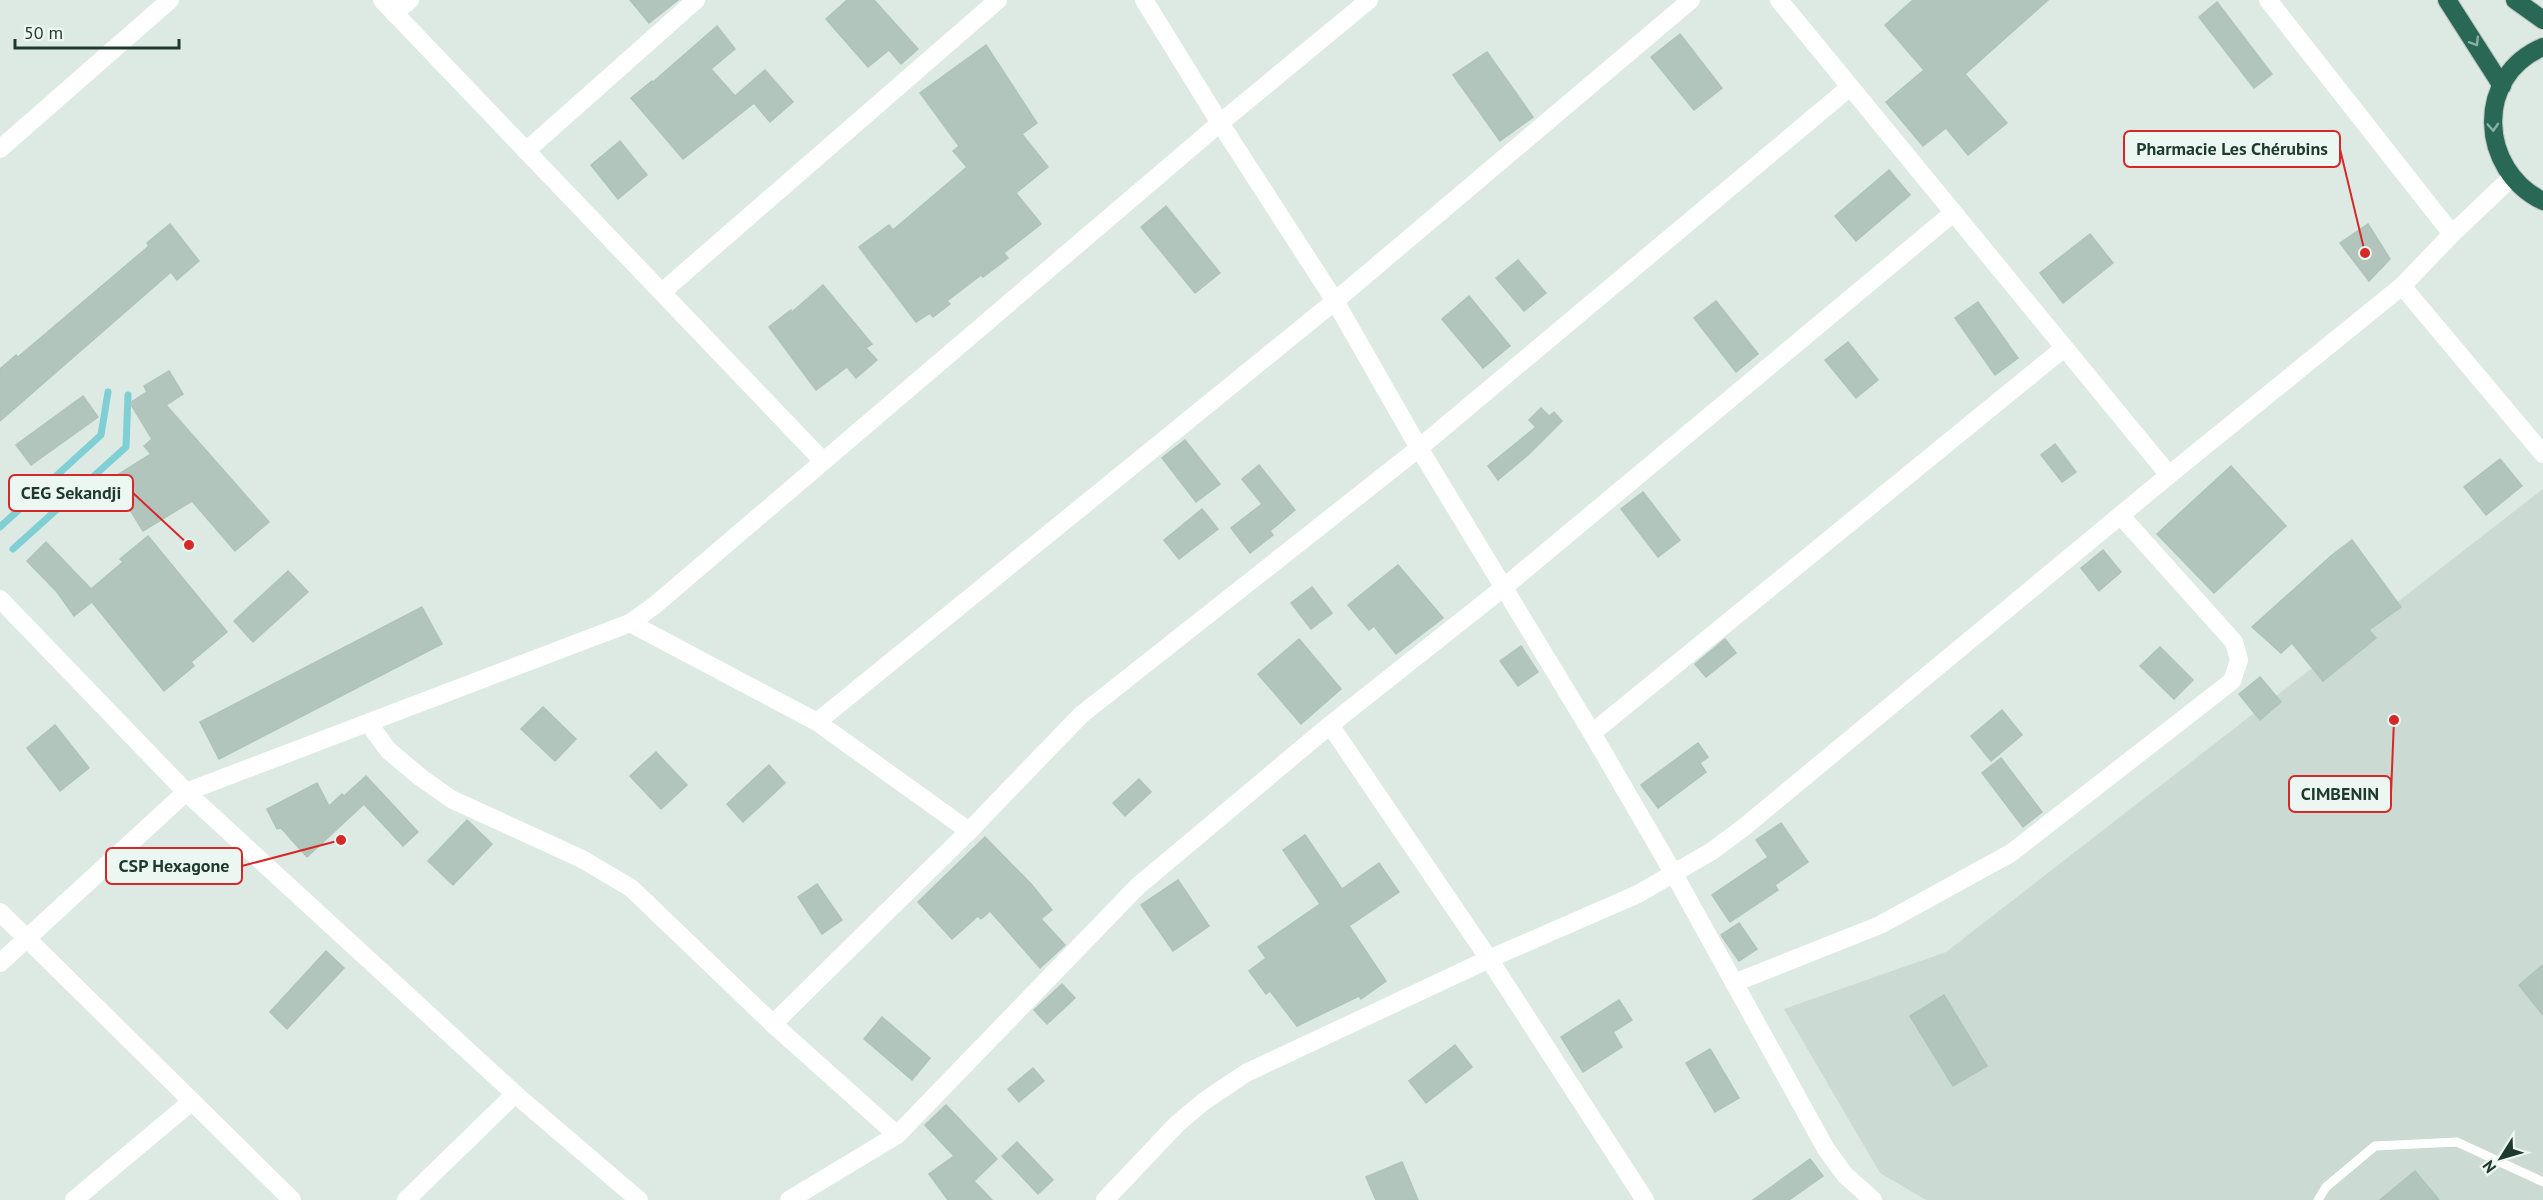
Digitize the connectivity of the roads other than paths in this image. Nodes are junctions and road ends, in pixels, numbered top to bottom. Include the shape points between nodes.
1 (170, 0) edge
2 (410, 0) edge
3 (696, 0) edge
4 (998, 0) edge
5 (1144, 0) edge
6 (1369, 0) edge
7 (1691, 0) edge
8 (1779, 0) edge
9 (2268, 0) edge
10 (2447, 0) edge
11 (2515, 0) edge
12 (388, 7) edge
13 (2543, 20) edge
14 (2543, 47) edge
15 (2502, 86) junction
16 (1850, 87) junction
17 (1220, 123) junction
18 (0, 149) edge
19 (526, 151) junction
20 (2512, 177) junction
21 (2543, 201) edge
22 (1953, 213) junction
23 (2452, 234) junction
24 (2402, 286) junction
25 (662, 292) junction
26 (1335, 301) junction
27 (2064, 348) junction
28 (1419, 448) junction
29 (2543, 454) edge
30 (823, 461) junction
31 (2169, 475) junction
32 (2121, 516) junction
33 (1503, 588) junction
34 (0, 599) edge
35 (630, 623) junction
36 (817, 722) junction
37 (369, 723) junction
38 (1330, 725) junction
39 (1592, 733) junction
40 (186, 792) junction
41 (969, 831) junction
42 (1674, 874) junction
43 (0, 912) edge
44 (27, 940) junction
45 (1489, 959) junction
46 (0, 963) edge
47 (1734, 983) junction
48 (773, 1024) junction
49 (515, 1094) junction
50 (191, 1102) junction
51 (897, 1135) junction
52 (2543, 1182) edge
53 (74, 1200) edge
54 (291, 1200) edge
55 (406, 1200) edge
56 (639, 1200) edge
57 (789, 1200) edge
58 (1105, 1200) edge
59 (1645, 1200) edge
60 (1874, 1200) edge
61 (2318, 1200) edge

1 - 18 street
2 - 12 street
3 - 19 street
4 - 25 street
5 - 17 street
6 - 17 street
7 - 26 street
8 - 16 street
9 - 23 street
10 -> 15 highway
11 - 13 highway
12 - 19 street
14 - 15 highway via 2520,62
15 -> 20 highway via 2494,109 2493,133 2499,156
16 - 22 street
16 - 28 street
17 - 26 street
17 - 30 street
19 - 25 street
20 - 21 highway
20 - 23 street
22 - 27 street
22 - 33 street
23 - 24 street
24 - 29 street
24 - 31 street
25 - 30 street
26 - 28 street
26 - 36 street
27 - 31 street
27 - 39 street
28 - 33 street
28 - 41 street via 1081,715
30 - 35 street
31 - 32 street
32 - 42 street via 1743,828
32 - 47 street via 2234,642 2239,660 2232,681 2011,853 1880,925
33 - 38 street
33 - 39 street
34 - 40 street
35 - 36 street
35 - 37 street
36 - 41 street
37 - 40 street
37 - 48 street via 388,750 451,798 582,859 631,888
38 - 45 street
38 - 51 street via 1138,886
39 - 42 street
40 - 44 street
40 - 49 street
41 - 48 street
42 - 45 street via 1638,894
42 - 47 street
43 - 44 street
44 - 46 street
44 - 50 street
45 - 58 street via 1246,1073 1177,1124
45 - 59 street
47 - 60 street via 1826,1149 1845,1175
48 - 51 street
49 - 55 street
49 - 56 street
50 - 53 street
50 - 54 street
51 - 57 street
52 - 61 lane via 2457,1142 2375,1146 2326,1187

